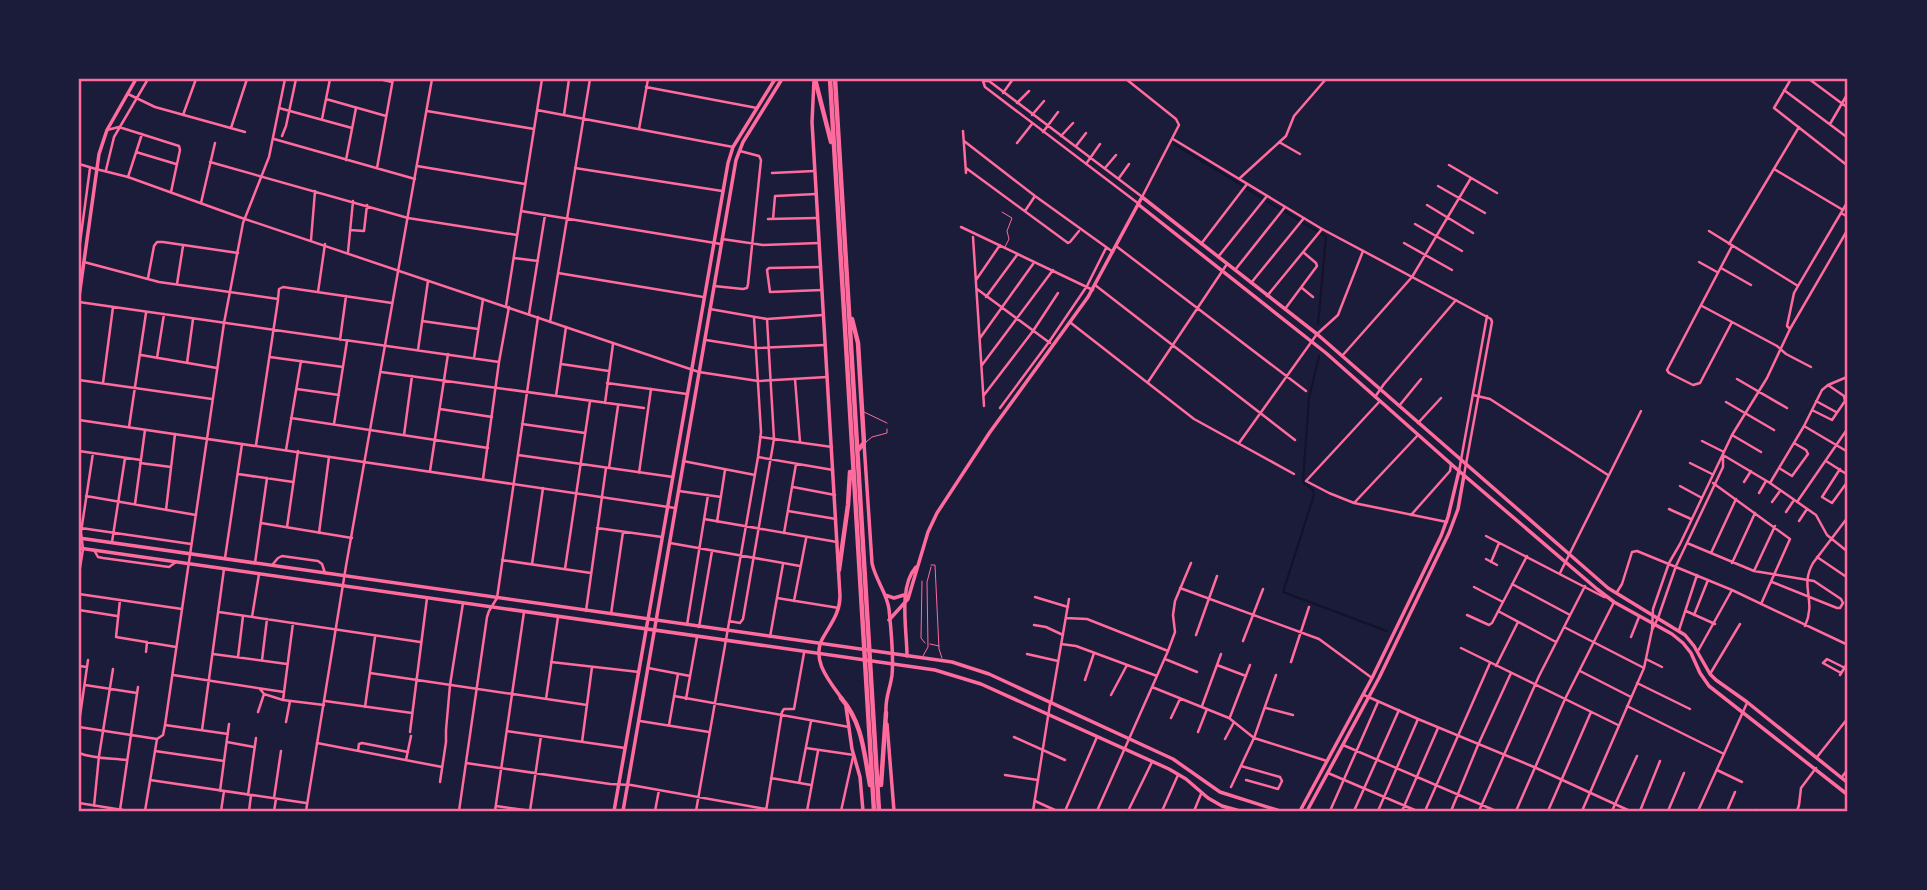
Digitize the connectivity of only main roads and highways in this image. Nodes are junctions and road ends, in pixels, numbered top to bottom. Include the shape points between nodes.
1 (136, 79) edge
2 (775, 79) edge
3 (782, 79) edge
4 (814, 79) edge
5 (830, 79) edge
6 (835, 79) edge
7 (835, 157) junction
8 (1139, 205) junction
9 (79, 300) edge
10 (849, 312) junction
11 (851, 440) junction
12 (864, 443) junction
13 (858, 450) junction
14 (1459, 471) junction
15 (1464, 475) junction
16 (80, 538) edge
17 (81, 548) edge
18 (262, 564) junction
19 (916, 567) junction
20 (839, 570) junction
21 (256, 574) junction
22 (406, 585) junction
23 (448, 591) junction
24 (884, 594) junction
25 (906, 594) junction
26 (405, 595) junction
27 (446, 601) junction
28 (906, 604) junction
29 (573, 609) junction
30 (572, 619) junction
31 (648, 619) junction
32 (889, 620) junction
33 (656, 621) junction
34 (680, 624) junction
35 (646, 630) junction
36 (654, 631) junction
37 (678, 635) junction
38 (820, 644) junction
39 (819, 654) junction
40 (891, 654) junction
41 (907, 656) junction
42 (892, 664) junction
43 (1001, 680) junction
44 (993, 688) junction
45 (841, 698) junction
46 (886, 713) junction
47 (1848, 783) edge
48 (1848, 794) edge
49 (1228, 809) edge
50 (876, 810) edge
51 (614, 811) edge
52 (623, 811) edge
53 (863, 811) edge
54 (894, 811) edge
55 (1240, 811) edge
56 (1280, 811) edge
57 (1300, 811) edge
58 (1307, 811) edge

1 - 9 main road via 107,130 93,168
2 - 31 main road via 728,163
3 - 33 main road via 739,151
4 - 7 highway
4 - 20 main road via 812,122
5 - 7 highway
6 - 10 highway
7 - 11 highway
8 - 14 main road via 1312,341
8 - 19 main road via 1094,288 937,513
8 - 47 main road via 1142,197 1317,334 1616,594 1679,630 1710,674
10 - 12 highway via 858,342
10 - 13 highway
11 - 20 highway
11 - 50 highway
12 - 13 highway
12 - 24 main road via 871,558
13 - 50 highway
14 - 15 main road
14 - 57 main road via 1447,522 1364,695
15 - 48 main road via 1607,597 1683,643 1705,682
15 - 58 main road via 1453,526 1369,698
16 - 18 main road
17 - 21 main road
18 - 21 main road
18 - 22 main road
19 - 25 main road
19 - 28 main road
20 - 38 main road via 839,608
21 - 26 main road
22 - 23 main road
22 - 26 main road
23 - 27 main road
23 - 29 main road
24 - 25 main road via 894,598
24 - 32 main road
25 - 28 main road
26 - 27 main road
27 - 30 main road
28 - 32 main road
28 - 41 main road
29 - 30 main road
29 - 31 main road
30 - 35 main road
31 - 33 main road
31 - 35 main road
32 - 40 main road
33 - 34 main road
33 - 36 main road
34 - 37 main road
34 - 38 main road
35 - 36 main road
35 - 51 main road
36 - 37 main road
36 - 52 main road
37 - 39 main road
38 - 39 main road
38 - 40 main road
39 - 42 main road
39 - 45 main road via 824,674
40 - 41 main road
40 - 42 main road
41 - 43 main road via 944,660
42 - 44 main road via 946,673
42 - 46 main road
43 - 44 main road
43 - 56 main road via 1179,762 1220,792
44 - 49 main road via 1186,779
45 - 50 highway via 860,732
45 - 53 main road via 860,776
46 - 50 highway
46 - 54 main road
49 - 55 main road

